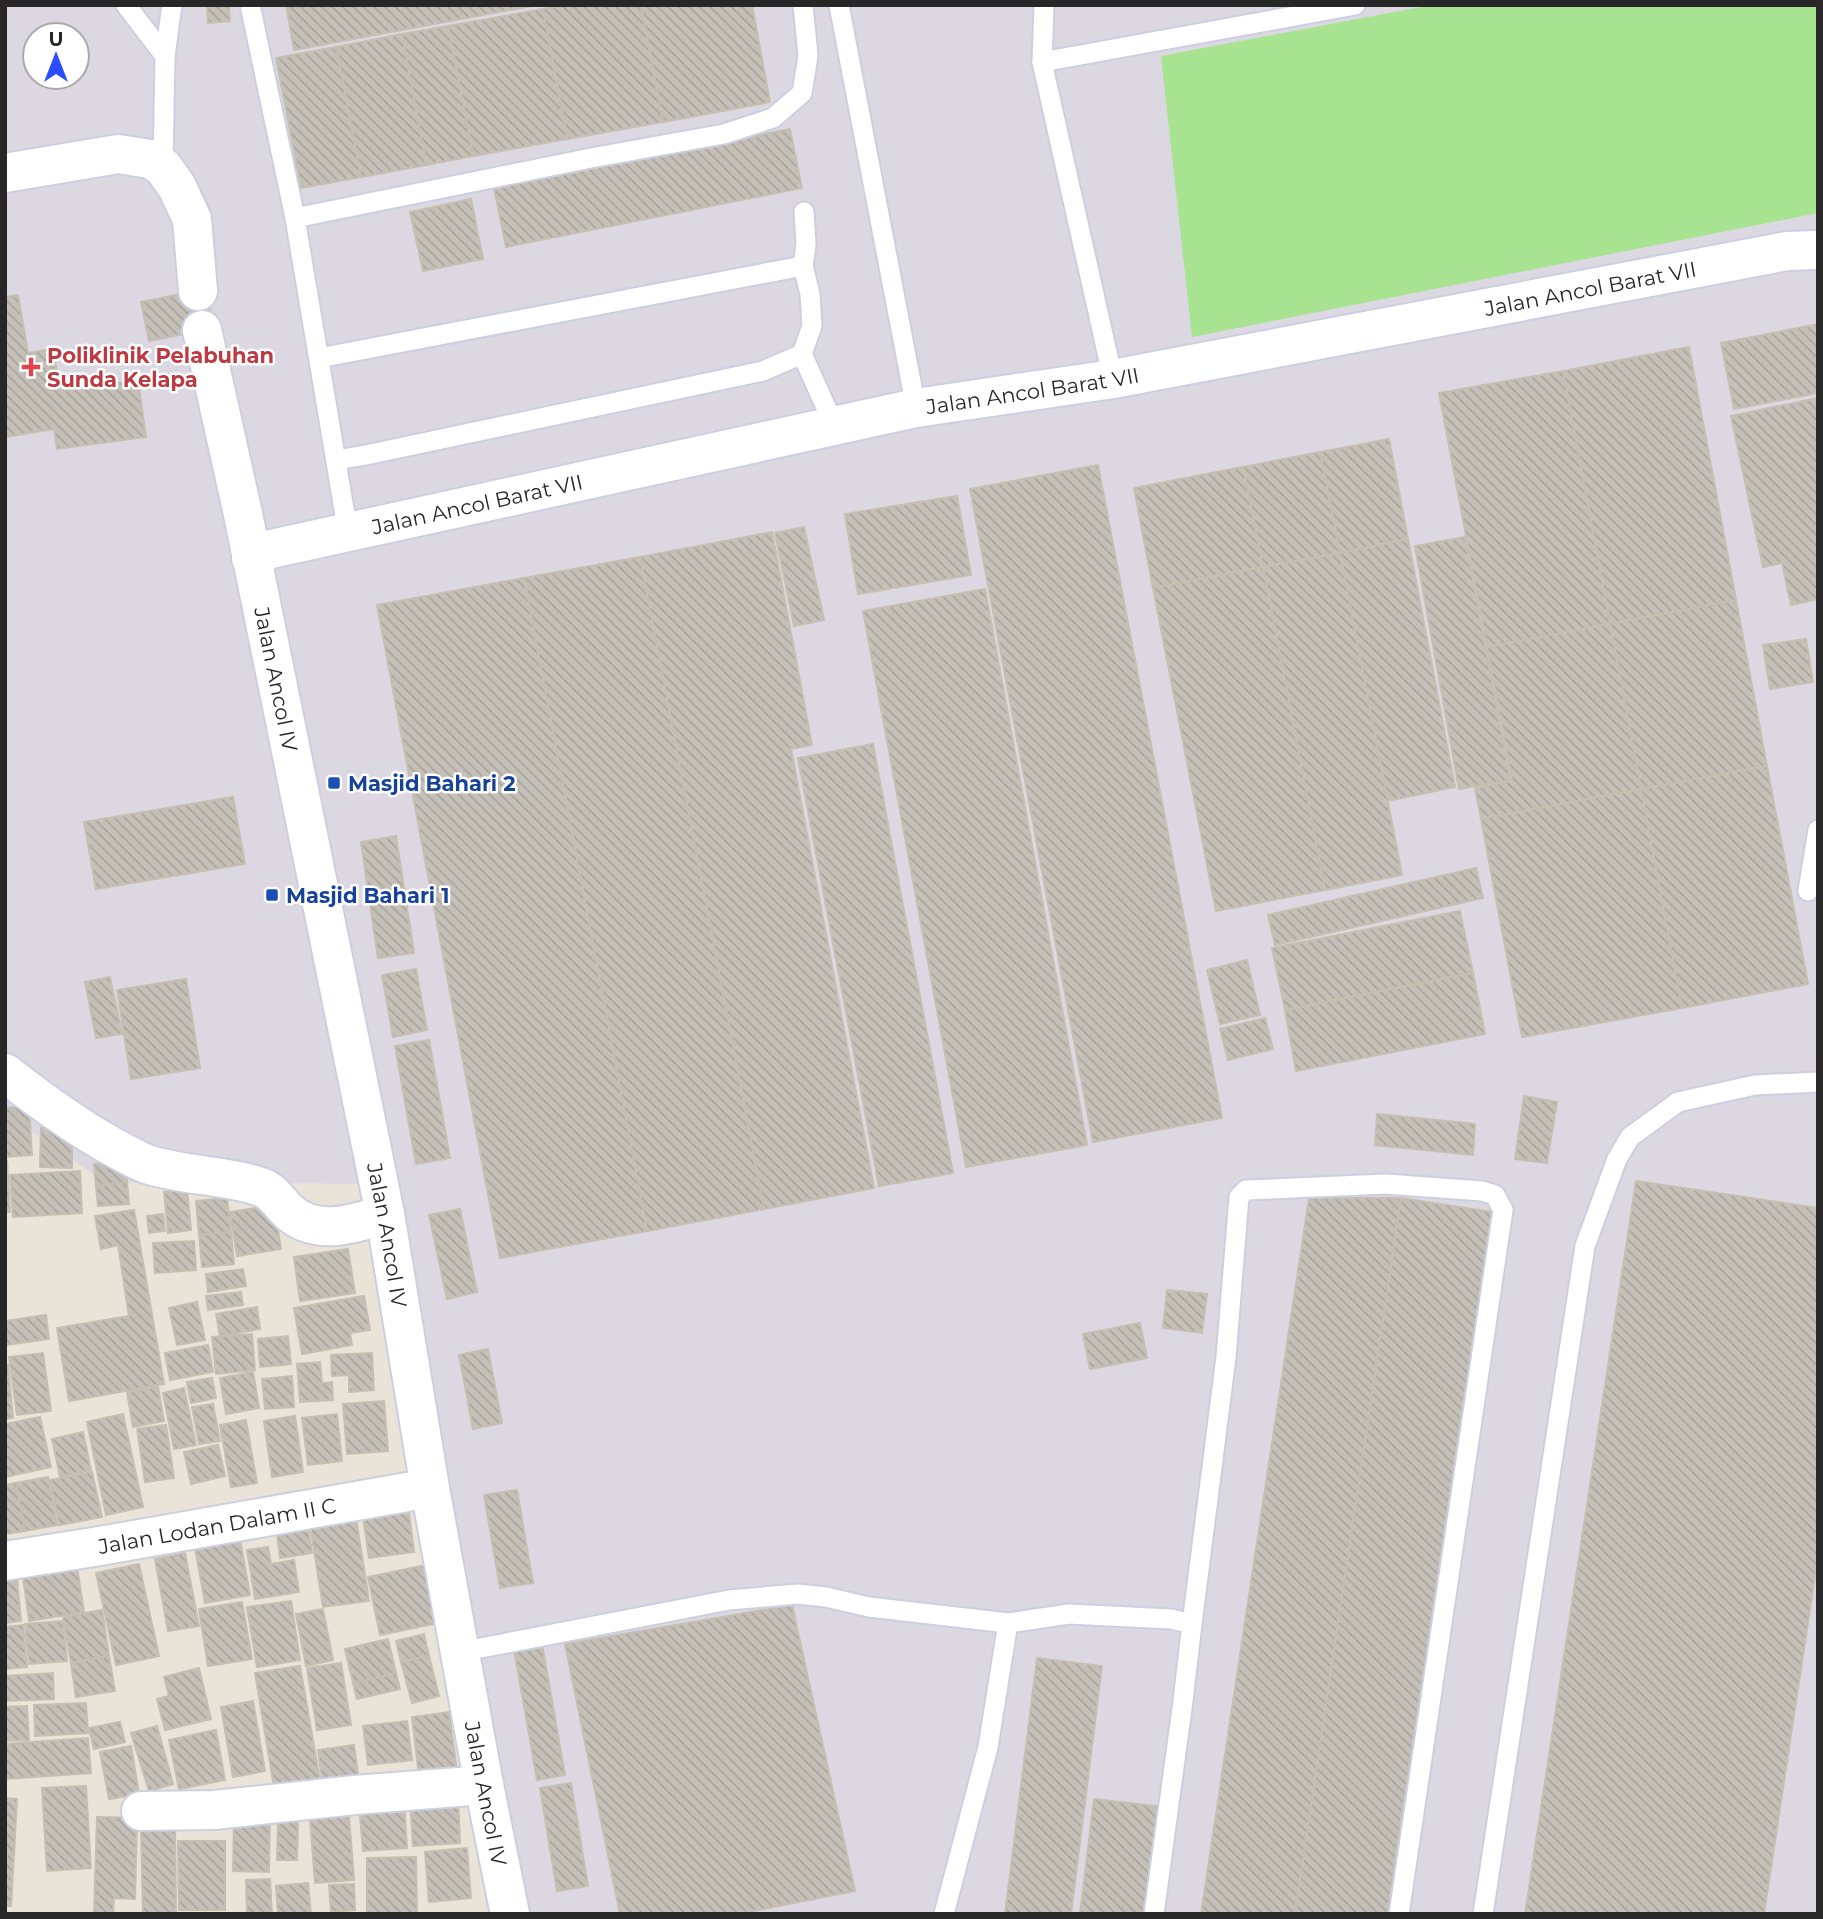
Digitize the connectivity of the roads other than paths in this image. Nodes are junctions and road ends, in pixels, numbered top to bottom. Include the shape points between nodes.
1 (126, 5) edge
2 (172, 5) edge
3 (250, 5) edge
4 (803, 5) edge
5 (839, 5) edge
6 (1044, 5) edge
7 (1355, 5) edge
8 (165, 56) junction
9 (1042, 62) junction
10 (163, 167) junction
11 (5, 173) edge
12 (804, 212) dead end
13 (295, 218) junction
14 (1818, 250) edge
15 (803, 266) junction
16 (198, 291) dead end
17 (202, 330) dead end
18 (802, 354) junction
19 (319, 358) junction
20 (1113, 379) junction
21 (916, 408) junction
22 (834, 425) junction
23 (336, 460) junction
24 (348, 533) junction
25 (251, 558) junction
26 (1818, 830) edge
27 (1808, 891) dead end
28 (5, 1073) edge
29 (1818, 1082) edge
30 (385, 1214) junction
31 (430, 1488) junction
32 (5, 1560) edge
33 (1008, 1623) junction
34 (1192, 1624) junction
35 (460, 1652) junction
36 (484, 1785) junction
37 (141, 1811) dead end
38 (510, 1914) edge
39 (944, 1914) edge
40 (1154, 1914) edge
41 (1399, 1914) edge
42 (1483, 1914) edge

1 - 8 lane
2 - 8 lane
3 - 13 lane
4 - 13 lane via 808,56 802,93 773,118 724,134
5 - 21 lane
6 - 9 lane
7 - 9 lane
8 - 10 lane
9 - 20 lane
10 - 11 street via 150,159 118,154
10 - 16 street via 192,219
12 - 15 lane
13 - 19 lane
14 - 20 street, Jalan Ancol Barat VII via 1787,251
15 - 18 lane via 812,326
15 - 19 lane
17 - 25 street, Jalan Ancol IV
18 - 22 lane
18 - 23 lane via 763,371
19 - 23 lane
20 - 21 street, Jalan Ancol Barat VII
21 - 22 street, Jalan Ancol Barat VII
22 - 24 street, Jalan Ancol Barat VII
23 - 24 lane
24 - 25 street, Jalan Ancol Barat VII via 271,549
25 - 30 street, Jalan Ancol IV
26 - 27 lane
28 - 30 street via 101,1142 149,1165 252,1184 272,1192 290,1213 308,1224 353,1224
29 - 42 lane via 1755,1085 1678,1102 1630,1138 1617,1159 1585,1246
30 - 31 street, Jalan Ancol IV
31 - 32 street, Jalan Lodan Dalam II C
31 - 35 street, Jalan Ancol IV
33 - 34 lane via 1069,1614
33 - 35 lane via 798,1594 729,1600
33 - 39 lane via 988,1747
34 - 40 lane
34 - 41 lane via 1224,1370 1239,1197 1246,1190 1386,1184 1495,1195 1503,1210
35 - 36 street, Jalan Ancol IV
36 - 37 street via 214,1810
36 - 38 street, Jalan Ancol IV

